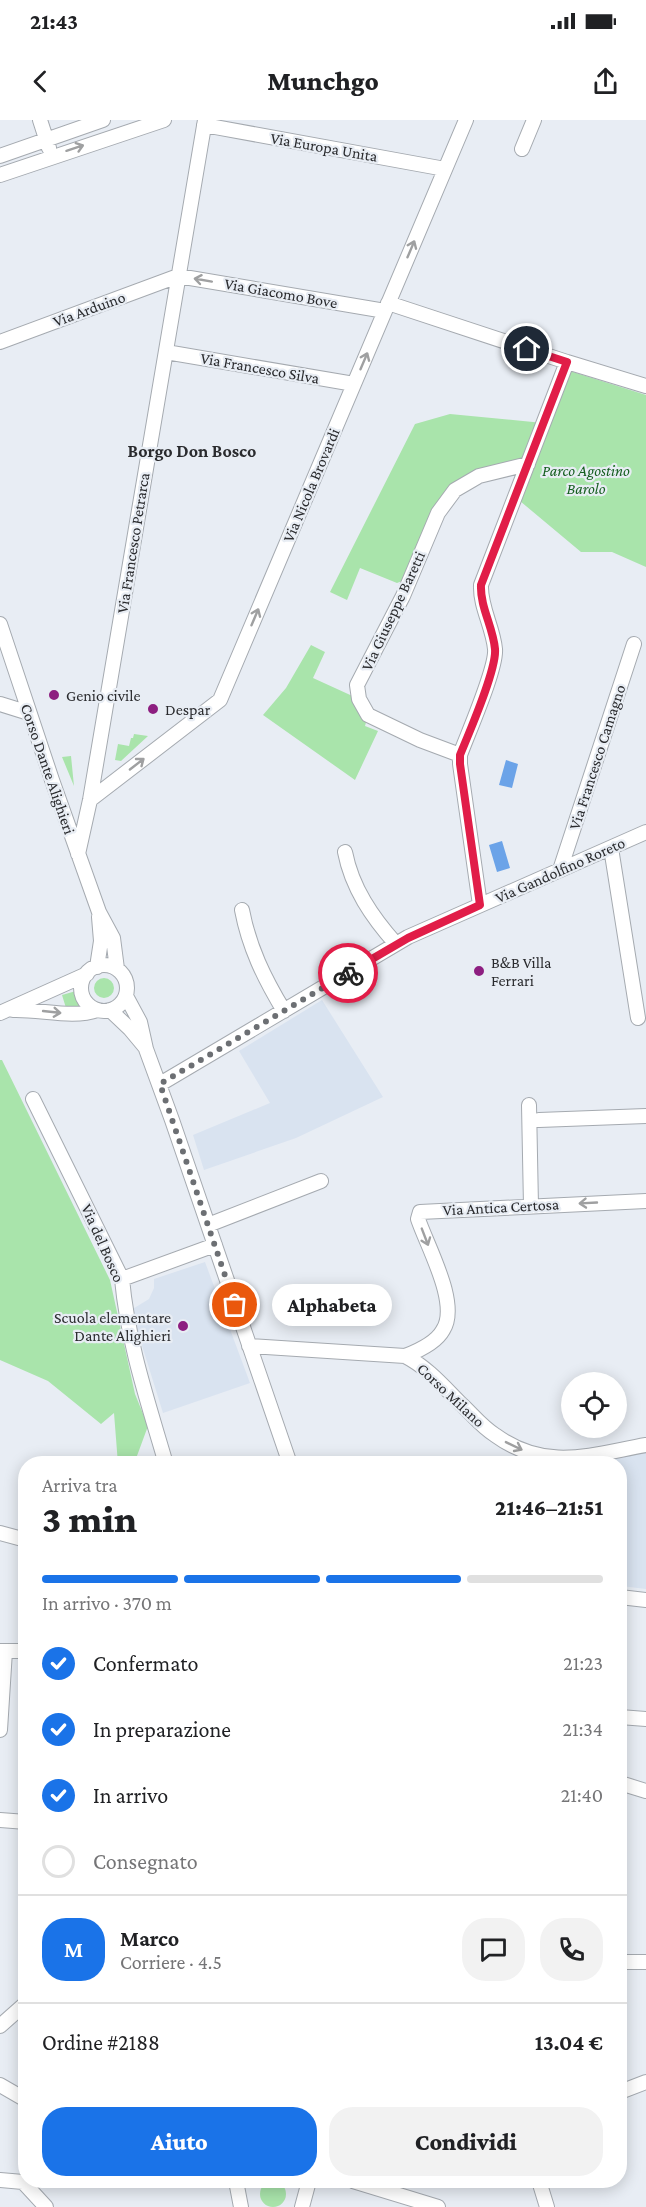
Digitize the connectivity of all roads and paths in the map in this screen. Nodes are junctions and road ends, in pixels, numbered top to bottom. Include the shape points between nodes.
1 (40, 120) edge
2 (103, 120) edge
3 (164, 120) edge
4 (466, 120) edge
5 (534, 120) edge
6 (203, 122) edge
7 (46, 139) junction
8 (522, 148) dead end
9 (0, 156) edge
10 (52, 156) junction
11 (445, 169) junction
12 (0, 175) edge
13 (178, 276) junction
14 (387, 307) junction
15 (0, 342) edge
16 (166, 352) junction
17 (567, 362) junction
18 (354, 384) junction
19 (646, 386) edge
20 (528, 464) junction
21 (0, 624) edge
22 (634, 644) dead end
23 (0, 704) edge
24 (29, 713) junction
25 (460, 755) junction
26 (90, 800) junction
27 (646, 832) edge
28 (611, 848) junction
29 (345, 852) dead end
30 (78, 855) junction
31 (560, 870) junction
32 (480, 905) junction
33 (242, 910) dead end
34 (99, 912) junction
35 (396, 944) junction
36 (117, 969) junction
37 (92, 970) junction
38 (126, 996) junction
39 (104, 1010) junction
40 (284, 1011) junction
41 (3, 1012) edge
42 (638, 1018) dead end
43 (146, 1049) junction
44 (160, 1084) junction
45 (33, 1100) dead end
46 (529, 1105) dead end
47 (646, 1116) edge
48 (539, 1120) dead end
49 (321, 1180) dead end
50 (646, 1201) edge
51 (531, 1206) junction
52 (208, 1225) junction
53 (215, 1245) junction
54 (122, 1280) junction
55 (249, 1346) junction
56 (405, 1356) junction
57 (646, 1445) edge
58 (164, 1456) edge
59 (287, 1456) edge
60 (540, 1456) edge
61 (588, 1456) edge
62 (0, 1533) edge
63 (18, 1538) edge
64 (627, 1598) edge
65 (646, 1600) edge
66 (3, 1651) edge
67 (18, 1652) edge
68 (627, 1718) edge
69 (646, 1719) edge
70 (0, 1730) edge
71 (627, 1785) edge
72 (646, 1791) edge
73 (0, 1820) edge
74 (18, 1821) edge
75 (627, 1962) edge
76 (646, 1962) edge
77 (18, 2010) edge
78 (0, 2026) edge
79 (646, 2082) edge
80 (0, 2085) edge
81 (627, 2089) edge
82 (18, 2095) edge
83 (0, 2180) edge
84 (18, 2182) edge
85 (39, 2188) edge
86 (237, 2188) edge
87 (307, 2188) edge
88 (376, 2188) edge
89 (541, 2188) edge
90 (46, 2207) edge
91 (241, 2207) edge
92 (302, 2207) edge
93 (438, 2207) edge
94 (548, 2207) edge

1 - 7 street
2 - 7 street
10 -> 3 street
4 - 11 street, Via Nicola Brovardi
5 - 8 street
6 - 11 street, Via Europa Unita
6 - 13 street, Via Francesco Petrarca
7 - 9 street
7 - 10 street
10 - 12 street
14 -> 11 street, Via Nicola Brovardi
14 -> 13 street, Via Giacomo Bove
13 - 15 street, Via Arduino
13 - 16 street, Via Francesco Petrarca
14 - 17 street, Via Giacomo Bove
18 -> 14 street, Via Nicola Brovardi
16 - 18 street, Via Francesco Silva
16 - 26 street, Via Francesco Petrarca
17 - 19 street, Via Giacomo Bove
17 - 20 street
26 -> 18 street, Via Nicola Brovardi via 220,700
20 - 25 street via 481,585 495,658
20 - 25 street, Via Giuseppe Baretti via 479,476 455,490 438,513 403,596 357,685 368,715
21 - 24 street, Corso Dante Alighieri
22 - 31 street, Via Francesco Camagno
23 - 24 street
24 - 30 street, Corso Dante Alighieri
25 - 32 street
26 - 30 street, Via Francesco Petrarca
27 - 28 street, Via Gandolfino Roreto
28 - 31 street, Via Gandolfino Roreto
28 - 42 street
29 - 35 street via 349,873 363,900
30 - 34 street, Corso Dante Alighieri
31 - 32 street, Via Gandolfino Roreto
32 - 35 street, Via Gandolfino Roreto
33 - 40 street via 254,955
34 - 36 street, Corso Dante Alighieri via 113,938
34 - 37 street, Corso Dante Alighieri via 101,941
35 - 40 street, Via Gandolfino Roreto
36 - 37 street via 104,965
36 - 38 street via 126,981
37 - 39 street via 83,980 83,995 92,1007
37 - 41 street
38 - 39 street via 117,1007
38 - 43 street via 140,1022
41 -> 39 street via 88,1014
39 - 43 street via 130,1029
40 - 44 street, Via Gandolfino Roreto
43 - 44 street
44 - 52 street
45 - 54 street, Via del Bosco
46 - 51 street
47 - 48 street
49 - 52 street
50 -> 51 street, Via Antica Certosa
51 -> 56 street, Via Antica Certosa via 419,1213 418,1220 447,1297 448,1314 441,1334
52 - 53 street
53 - 54 street
53 - 55 street
54 - 58 street, Via del Bosco via 132,1349
55 - 56 street, Corso Milano
55 - 59 street
56 -> 60 street, Corso Milano via 424,1368 495,1435
61 -> 57 street, Corso Milano
62 - 63 street
64 - 65 street
66 - 67 street
66 - 70 street
68 - 69 street
71 - 72 street
73 - 74 street
75 - 76 street
77 - 78 street
79 - 81 street
80 - 82 street
83 - 84 street
85 - 90 street
86 - 91 street
87 - 92 street
88 - 93 street
89 - 94 street

